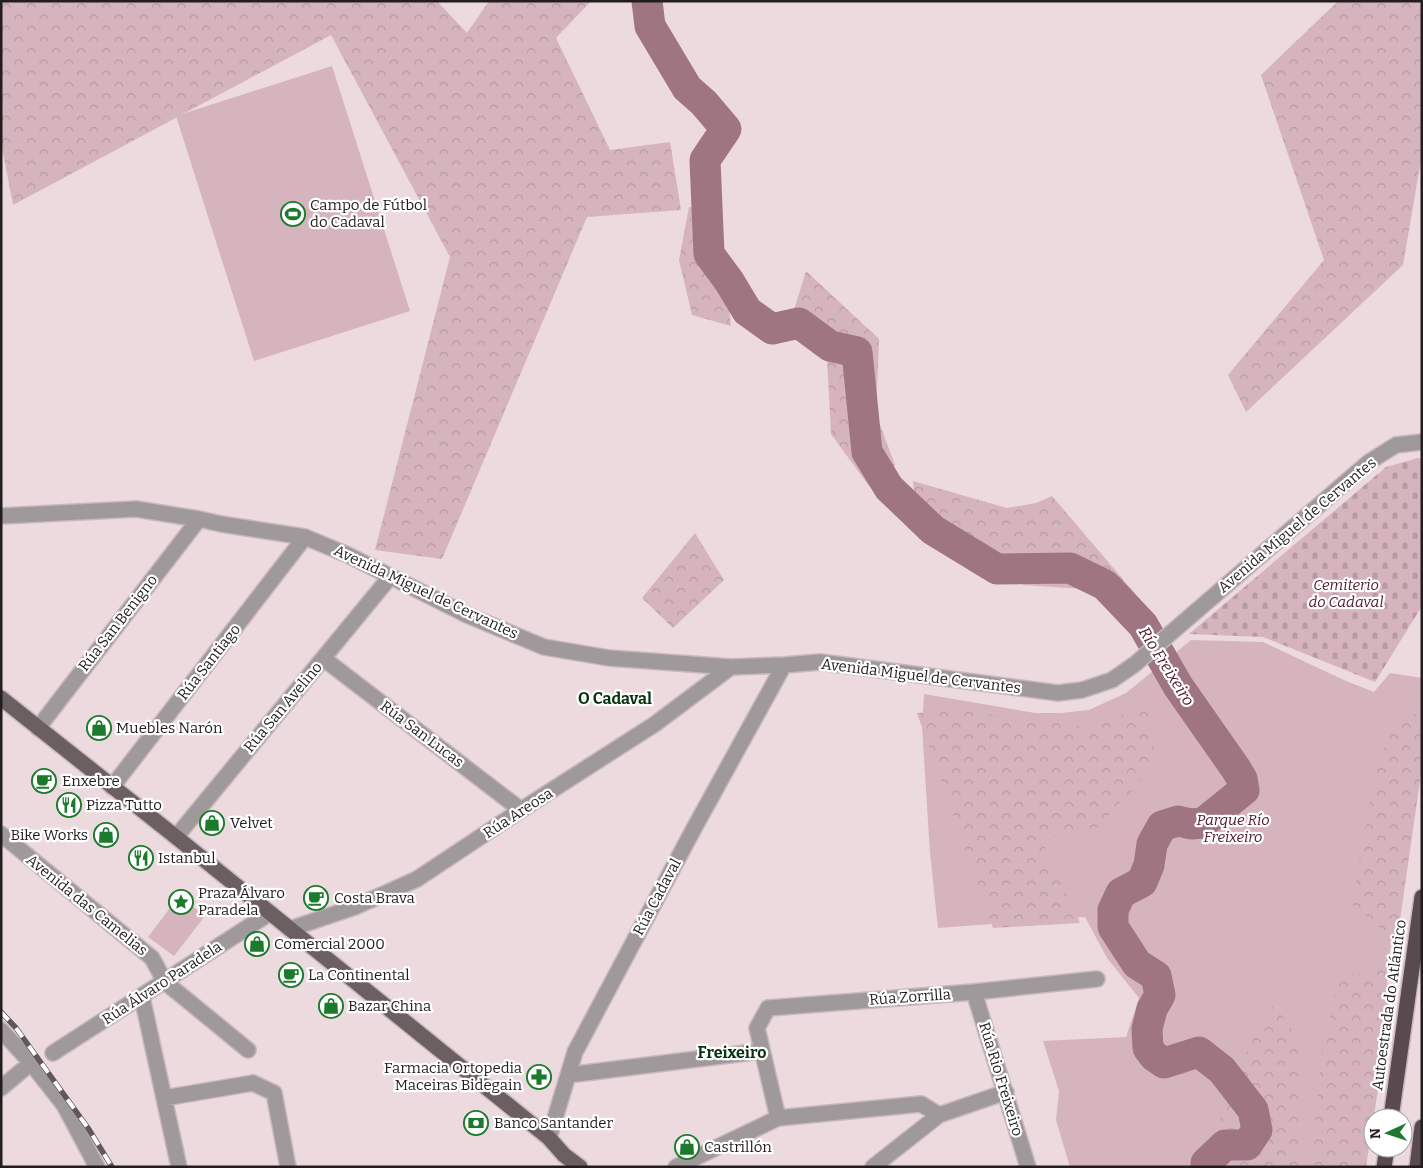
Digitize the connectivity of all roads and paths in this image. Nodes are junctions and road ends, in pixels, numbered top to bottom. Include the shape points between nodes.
1 (1422, 442) edge
2 (1, 516) edge
3 (199, 519) junction
4 (305, 537) junction
5 (390, 577) junction
6 (324, 659) junction
7 (784, 665) junction
8 (731, 667) junction
9 (1, 698) edge
10 (38, 728) junction
11 (112, 787) junction
12 (521, 810) junction
13 (1, 834) edge
14 (176, 837) junction
15 (1422, 897) edge
16 (270, 914) junction
17 (290, 929) junction
18 (1097, 979) dead end
19 (165, 982) junction
20 (974, 992) junction
21 (142, 997) junction
22 (1, 1030) edge
23 (248, 1050) dead end
24 (762, 1051) junction
25 (53, 1053) dead end
26 (31, 1063) junction
27 (568, 1075) junction
28 (1, 1088) edge
29 (1006, 1092) junction
30 (164, 1098) junction
31 (1392, 1108) edge
32 (939, 1115) junction
33 (778, 1118) junction
34 (1422, 1128) edge
35 (549, 1138) junction
36 (564, 1161) edge
37 (97, 1167) edge
38 (180, 1167) edge
39 (288, 1167) edge
40 (580, 1167) edge
41 (676, 1167) edge
42 (873, 1167) edge
43 (1028, 1167) edge
44 (1417, 1167) edge

1 - 7 street, Avenida Miguel de Cervantes via 1396,445 1369,462 1136,664 1112,680 1082,690 1058,693 820,662
2 - 3 street, Avenida Miguel de Cervantes via 136,509
3 - 4 street, Avenida Miguel de Cervantes
3 - 10 street, Rúa San Benigno
4 - 5 street, Avenida Miguel de Cervantes
4 - 11 street, Rúa Santiago
5 - 6 street, Rúa San Avelino
5 - 8 street, Avenida Miguel de Cervantes via 467,615 544,647 609,658
6 - 12 street, Rúa San Lucas
6 - 14 street, Rúa San Avelino
7 - 8 street, Avenida Miguel de Cervantes
7 - 27 street, Rúa Cadaval via 575,1052
8 - 12 street, Rúa Areosa via 655,724
9 - 10 main road
10 - 11 main road
11 - 14 main road
12 - 17 street, Rúa Areosa via 418,880 355,907
13 - 19 street, Avenida das Camelias via 152,958
14 - 16 main road
15 - 31 highway, Autoestrada do Atlántico
16 - 17 main road
16 - 19 street, Rúa Álvaro Paradela
17 - 35 main road
18 - 20 street, Rúa Zorrilla
19 - 21 street, Rúa Álvaro Paradela
19 - 23 street
20 - 24 street, Rúa Zorrilla via 768,1008 757,1028
20 - 29 street, Rúa Rio Freixeiro
21 - 25 street, Rúa Álvaro Paradela
21 - 30 street
22 - 26 street
24 - 27 street
24 - 33 street
26 - 28 street
26 - 37 street via 64,1105
27 - 35 street, Rúa Cadaval
29 - 32 street
29 - 43 street, Rúa Rio Freixeiro
30 - 38 street
30 - 39 street via 253,1083 274,1093
32 - 33 street via 921,1104
32 - 42 street
33 - 41 street
34 - 44 highway
35 - 36 main road
36 - 40 main road

